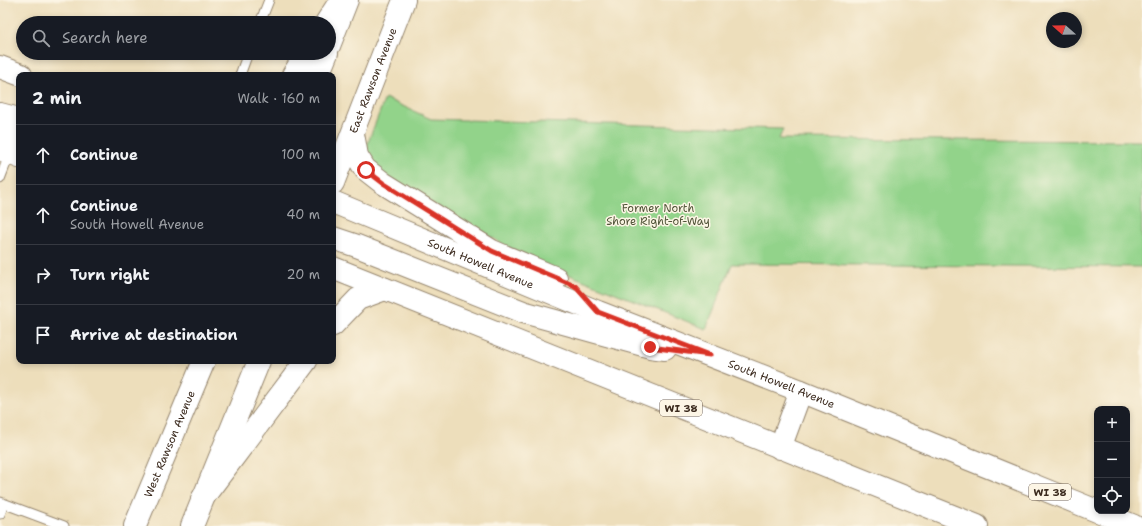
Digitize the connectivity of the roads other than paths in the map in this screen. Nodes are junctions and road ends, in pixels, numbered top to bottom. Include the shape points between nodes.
1 (269, 0) edge
2 (340, 0) edge
3 (347, 0) edge
4 (404, 0) edge
5 (263, 16) edge
6 (330, 16) edge
7 (336, 28) edge
8 (245, 60) edge
9 (303, 60) edge
10 (323, 60) edge
11 (0, 67) edge
12 (241, 72) edge
13 (295, 72) edge
14 (319, 72) edge
15 (16, 73) edge
16 (0, 114) edge
17 (353, 134) junction
18 (12, 142) edge
19 (336, 175) edge
20 (0, 179) edge
21 (336, 203) edge
22 (336, 239) edge
23 (336, 269) edge
24 (386, 289) junction
25 (598, 312) junction
26 (336, 322) edge
27 (710, 355) junction
28 (203, 364) edge
29 (258, 364) edge
30 (304, 364) edge
31 (801, 390) junction
32 (780, 448) junction
33 (202, 499) junction
34 (2, 503) edge
35 (1094, 510) edge
36 (0, 514) edge
37 (1104, 514) edge
38 (64, 526) edge
39 (135, 526) edge
40 (192, 526) edge
41 (977, 526) edge
42 (1134, 526) edge

1 - 5 lane
2 - 6 main road
3 - 7 main road
4 - 17 main road, East Rawson Avenue
8 - 12 lane
9 - 13 main road
10 - 14 main road
11 - 15 main road
16 - 18 main road
17 - 19 main road, East Rawson Avenue
17 - 25 main road via 357,156 366,170 383,183 492,251 575,286
18 - 20 lane
21 - 25 main road, South Howell Avenue / WI 38
22 - 27 main road via 523,312 650,347
23 - 24 main road, WI 38
24 - 26 main road via 358,299
24 - 32 main road, WI 38
25 - 27 main road, South Howell Avenue / WI 38
27 - 31 main road, South Howell Avenue / WI 38
28 - 39 main road, West Rawson Avenue
29 - 33 main road
30 - 33 main road
31 - 32 main road
31 - 35 main road, South Howell Avenue / WI 38
32 - 41 main road, WI 38
33 - 40 main road
34 - 36 lane
34 - 38 lane
37 - 42 main road, South Howell Avenue / WI 38

